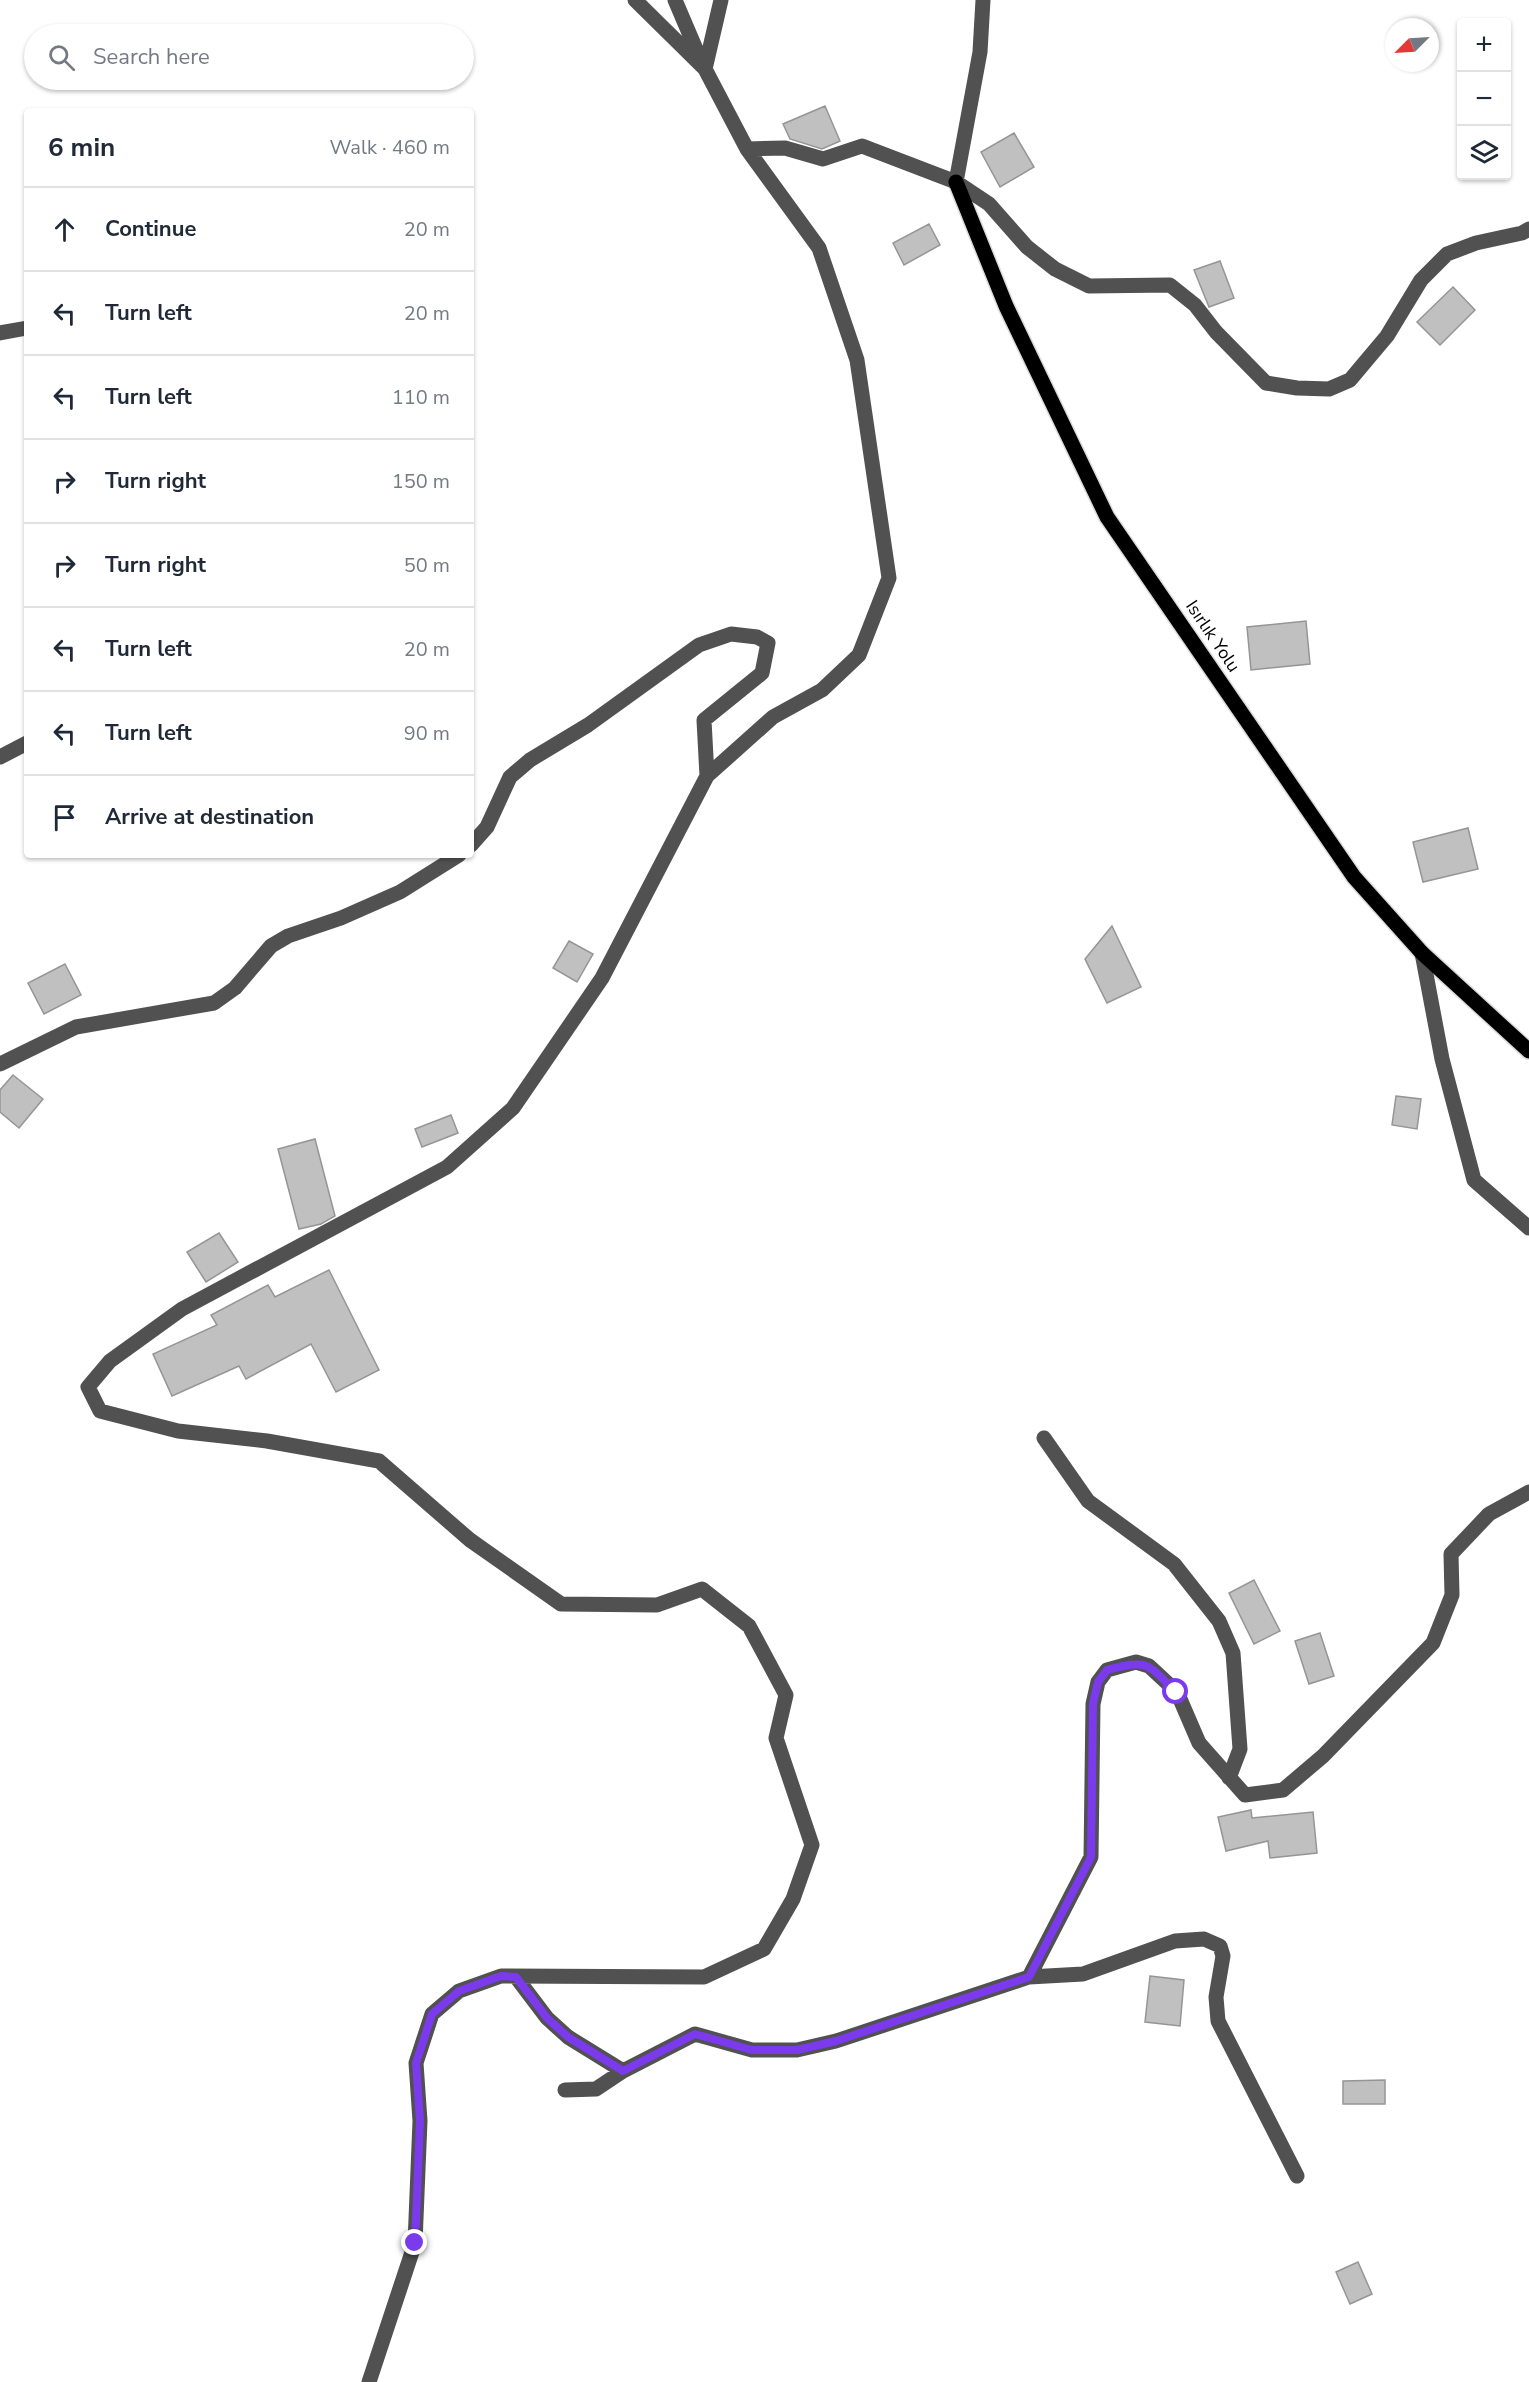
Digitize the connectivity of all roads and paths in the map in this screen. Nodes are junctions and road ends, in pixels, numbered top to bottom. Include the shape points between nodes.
1 (635, 0) edge
2 (675, 0) edge
3 (721, 0) edge
4 (983, 0) edge
5 (705, 69) junction
6 (747, 149) junction
7 (956, 182) junction
8 (1529, 229) edge
9 (24, 329) edge
10 (0, 333) edge
11 (24, 745) edge
12 (0, 757) edge
13 (707, 776) junction
14 (474, 842) edge
15 (454, 858) edge
16 (1422, 953) junction
17 (1529, 1052) edge
18 (0, 1064) edge
19 (1529, 1228) edge
20 (1044, 1438) dead end
21 (1529, 1492) edge
22 (1229, 1778) junction
23 (516, 1977) junction
24 (1029, 1977) junction
25 (623, 2071) junction
26 (565, 2090) dead end
27 (1297, 2176) dead end
28 (369, 2382) edge

1 - 5 street
2 - 5 street
3 - 5 street
4 - 7 street via 980,52
5 - 6 street
6 - 7 street via 785,148 823,159 862,147
6 - 13 street via 819,248 857,360 889,578 859,656 822,690 773,717
7 - 8 street via 989,204 1027,247 1055,269 1089,286 1170,285 1195,305 1266,383 1297,388 1329,389 1350,380 1387,336 1421,280 1447,254
7 - 16 main road, Isırlık Yolu via 1006,306 1107,517 1354,878
9 - 10 street
11 - 12 street
13 - 14 street via 704,720 762,673 768,643 757,637 731,634 699,645 588,725 530,759 510,777 487,827
13 - 23 street via 602,978 513,1108 447,1167 182,1309 110,1361 88,1387 100,1411 178,1431 379,1461 470,1540 561,1604 657,1605 702,1588 749,1626 786,1695 776,1738 812,1845 793,1899 764,1949 704,1977
15 - 18 street via 400,892 288,936 272,946 235,988 214,1003 76,1027
16 - 17 main road, Isırlık Yolu
16 - 19 street via 1442,1059 1474,1180
20 - 22 street via 1088,1501 1174,1564 1219,1621 1233,1653 1240,1749
21 - 22 street via 1489,1514 1451,1554 1452,1595 1434,1643 1323,1756 1283,1790 1245,1795
22 - 24 street via 1199,1743 1176,1692 1149,1666 1136,1662 1107,1670 1098,1682 1093,1704 1091,1857
23 - 25 street via 547,2018 568,2037
23 - 28 street via 501,1976 459,1991 432,2014 416,2063 420,2121 415,2243
24 - 25 street via 836,2041 797,2050 752,2050 695,2034
24 - 27 street via 1083,1974 1175,1941 1204,1939 1220,1946 1223,1956 1216,1997 1218,2021
25 - 26 street via 596,2089

